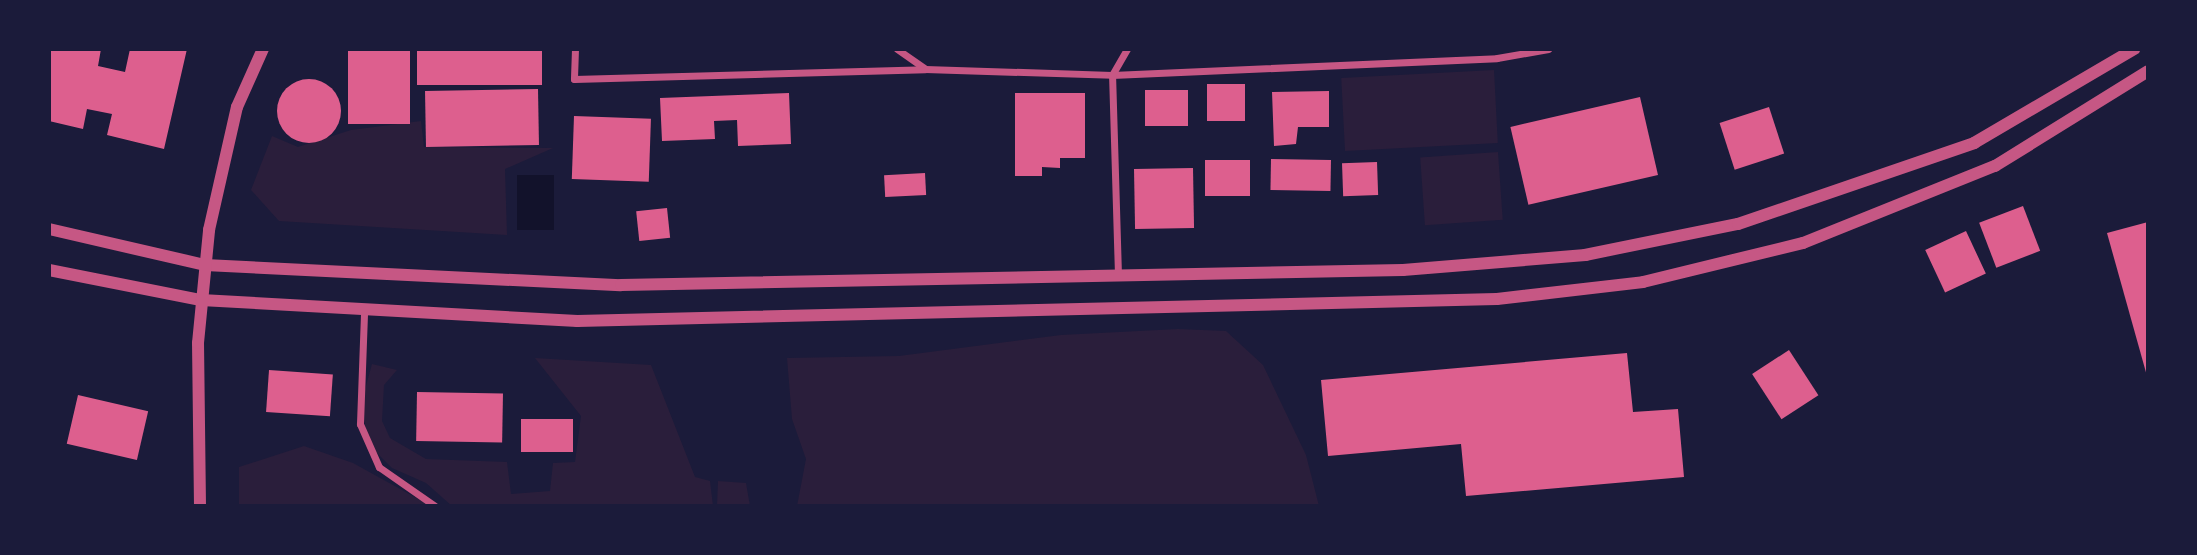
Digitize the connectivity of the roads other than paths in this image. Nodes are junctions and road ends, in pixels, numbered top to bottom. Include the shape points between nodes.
1 (262, 49) edge
2 (575, 49) edge
3 (897, 49) edge
4 (1127, 49) edge
5 (1548, 49) edge
6 (2134, 49) edge
7 (925, 69) junction
8 (2148, 71) edge
9 (1112, 75) junction
10 (49, 229) edge
11 (205, 265) junction
12 (49, 270) edge
13 (1118, 275) junction
14 (201, 300) junction
15 (364, 314) junction
16 (200, 506) edge
17 (435, 506) edge

1 - 11 street via 237,107
2 - 7 street via 574,79
3 - 7 street
4 - 9 street
5 - 9 street via 1497,58
6 - 13 street via 1974,143 1738,224 1585,255 1416,269
7 - 9 street
8 - 15 street via 1995,166 1803,243 1643,282 1356,305 577,321
9 - 13 street
10 - 11 street
11 - 13 street via 621,285
11 - 14 street
12 - 14 street
14 - 15 street
14 - 16 street
15 - 17 street via 360,424 379,467

